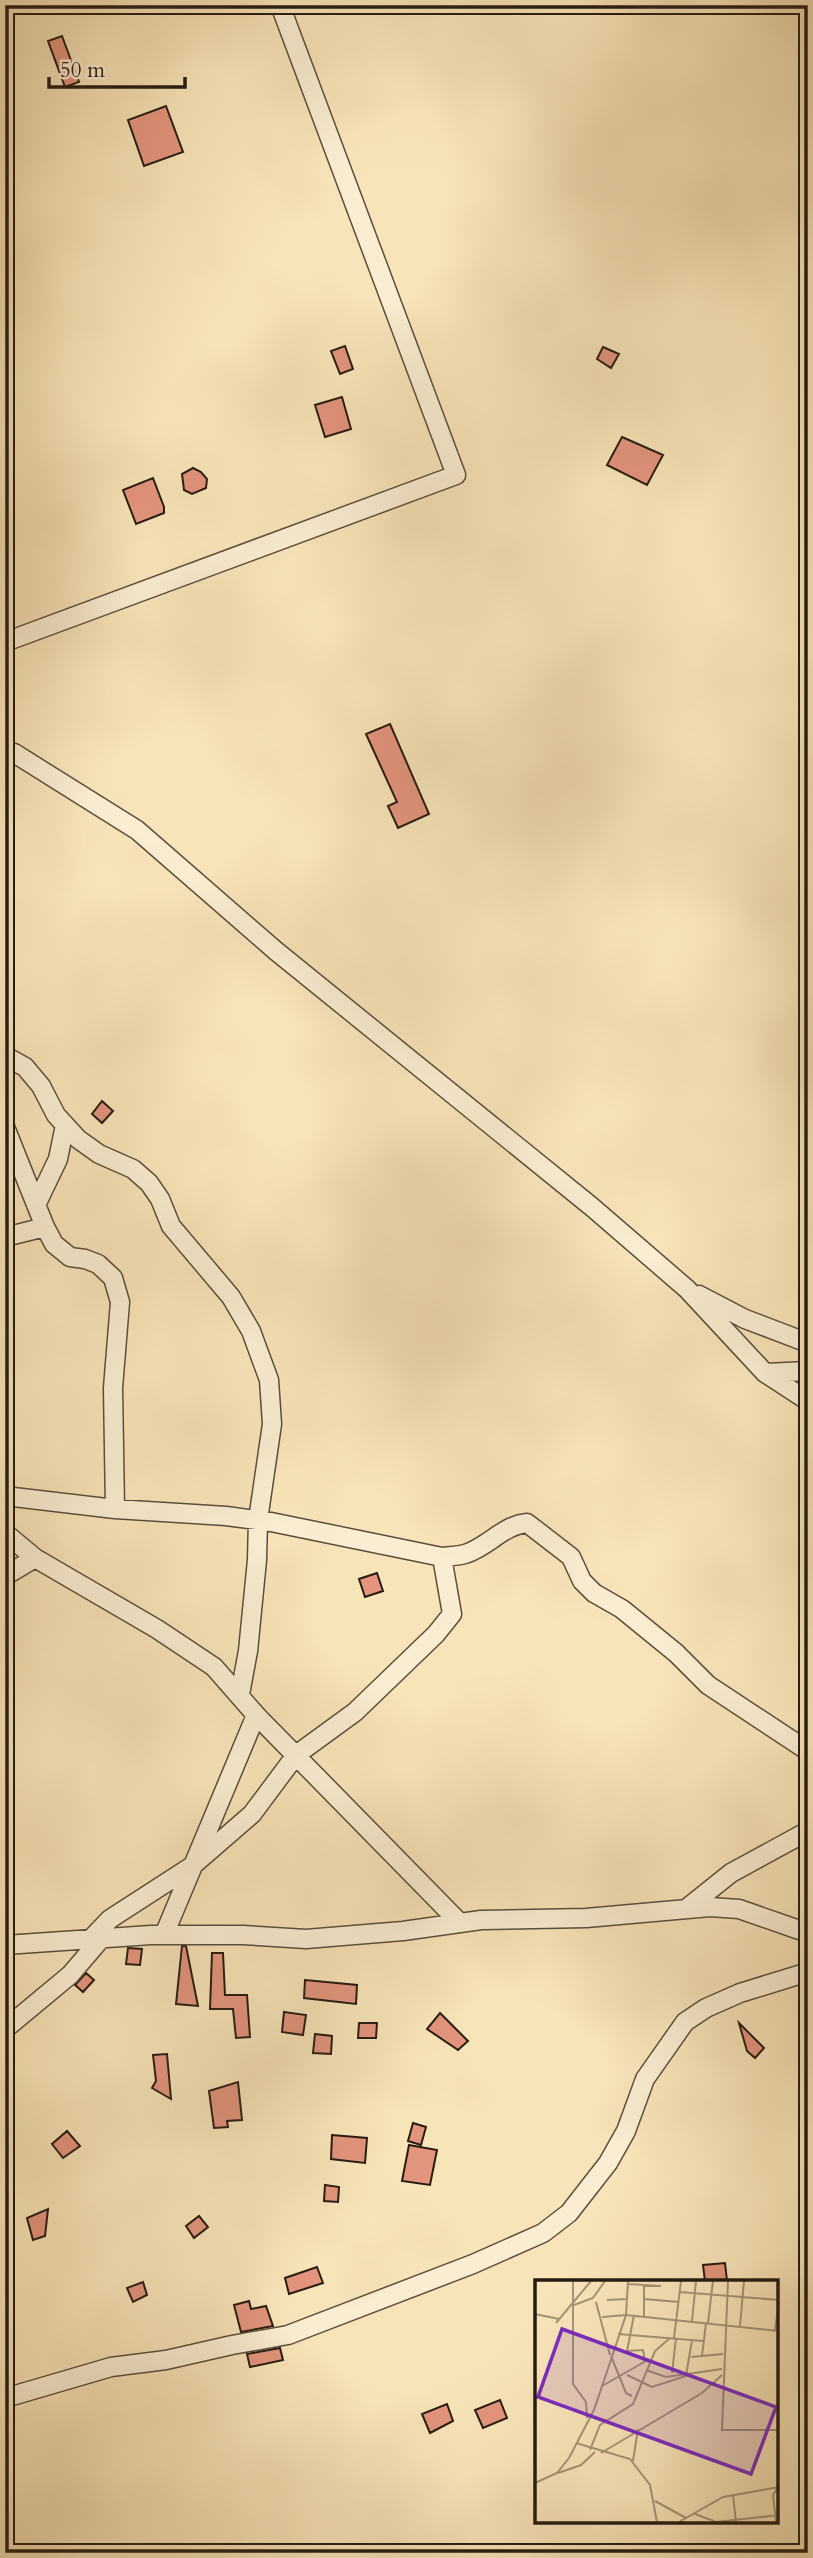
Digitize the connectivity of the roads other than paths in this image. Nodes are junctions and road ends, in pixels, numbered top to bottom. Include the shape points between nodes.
1 (280, 5) edge
2 (5, 642) edge
3 (5, 751) edge
4 (5, 1056) edge
5 (65, 1125) junction
6 (5, 1127) edge
7 (36, 1205) junction
8 (44, 1227) junction
9 (5, 1237) edge
10 (687, 1289) junction
11 (808, 1343) edge
12 (808, 1371) edge
13 (765, 1373) junction
14 (808, 1401) edge
15 (5, 1496) edge
16 (115, 1509) junction
17 (258, 1520) junction
18 (5, 1533) edge
19 (442, 1557) junction
20 (34, 1558) junction
21 (5, 1576) edge
22 (240, 1695) junction
23 (256, 1715) junction
24 (808, 1751) edge
25 (296, 1755) junction
26 (808, 1831) edge
27 (192, 1866) junction
28 (686, 1909) junction
29 (460, 1923) junction
30 (808, 1933) edge
31 (164, 1935) junction
32 (94, 1940) junction
33 (5, 1945) edge
34 (808, 1972) edge
35 (5, 2029) edge
36 (5, 2398) edge

1 - 2 street via 456,475
3 - 10 street via 14,752 136,830
4 - 5 street via 24,1067 41,1086
5 - 7 street via 58,1159
5 - 17 street via 99,1154 133,1169 149,1183 171,1226 231,1297 251,1331 269,1380 272,1424
6 - 7 street
7 - 8 street
8 - 9 street
8 - 16 street via 54,1244 70,1257 98,1264 113,1278 120,1302 113,1388
10 - 11 street via 745,1319
10 - 13 street
12 - 13 street
13 - 14 street
15 - 16 street
16 - 17 street
17 - 19 street
17 - 22 street
18 - 20 street
19 - 24 street via 466,1554 518,1523 535,1526 571,1557 582,1581 594,1593 622,1609 708,1685
19 - 25 street via 452,1614 355,1712
20 - 21 street
20 - 22 street via 214,1667
22 - 23 street
23 - 25 street
23 - 27 street
25 - 27 street via 252,1814
25 - 29 street
26 - 28 street via 731,1873
27 - 31 street
27 - 32 street via 110,1919
28 - 29 street
28 - 30 street via 739,1909
29 - 31 street via 306,1938
31 - 32 street
32 - 33 street
32 - 35 street via 70,1975
34 - 36 street via 740,1993 685,2022 645,2079 626,2131 608,2163 569,2213 543,2233 288,2335 111,2367

